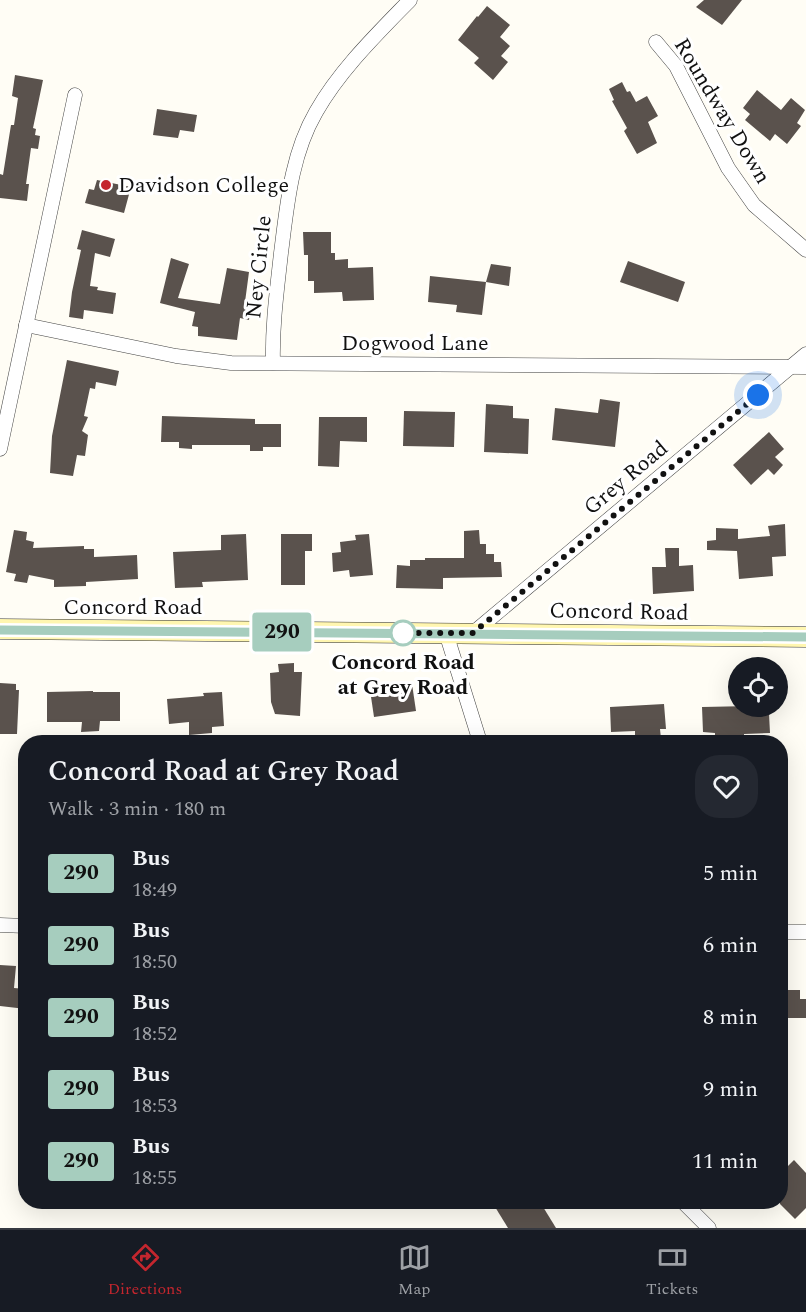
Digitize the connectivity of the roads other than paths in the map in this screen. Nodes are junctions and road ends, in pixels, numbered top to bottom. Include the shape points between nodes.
1 (410, 0) edge
2 (656, 42) dead end
3 (75, 95) dead end
4 (806, 250) edge
5 (26, 325) junction
6 (806, 354) edge
7 (273, 363) junction
8 (799, 367) edge
9 (0, 449) edge
10 (0, 630) edge
11 (446, 633) junction
12 (473, 633) junction
13 (806, 637) edge
14 (478, 735) edge
15 (0, 925) edge
16 (18, 926) edge
17 (788, 932) edge
18 (806, 932) edge
19 (690, 1209) edge
20 (709, 1228) edge

1 - 7 street, Ney Circle via 331,88 306,132 287,203 272,326
2 - 4 street, Roundway Down via 676,66 728,168 748,196 768,219
3 - 5 street
5 - 7 street, Dogwood Lane via 208,361
5 - 9 street
6 - 8 street, Grey Road
7 - 8 street, Dogwood Lane
8 - 12 street, Grey Road
10 - 11 main road, Concord Road
11 - 12 main road, Concord Road
11 - 14 street
12 - 13 main road, Concord Road
15 - 16 street
17 - 18 street
19 - 20 street

